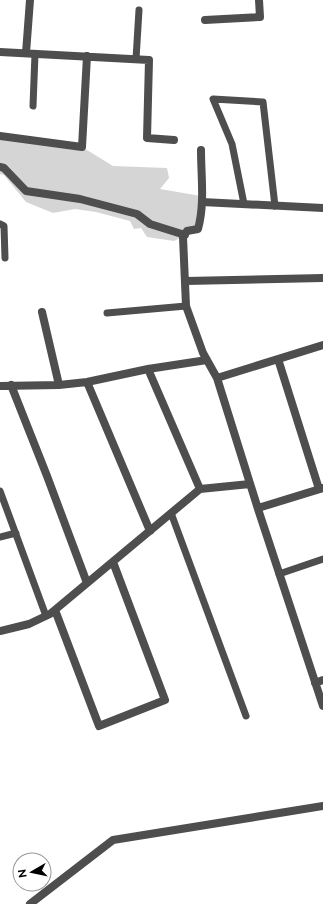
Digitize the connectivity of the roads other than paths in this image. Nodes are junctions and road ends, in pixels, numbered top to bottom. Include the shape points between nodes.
1 (30, 0) edge
2 (259, 0) edge
3 (139, 10) dead end
4 (206, 20) dead end
5 (0, 52) edge
6 (26, 53) junction
7 (35, 54) junction
8 (87, 56) junction
9 (136, 59) junction
10 (33, 106) dead end
11 (0, 136) edge
12 (174, 140) dead end
13 (200, 150) dead end
14 (0, 167) edge
15 (202, 202) junction
16 (244, 204) junction
17 (275, 206) junction
18 (323, 208) edge
19 (0, 224) edge
20 (185, 235) junction
21 (5, 258) dead end
22 (323, 278) edge
23 (186, 281) junction
24 (186, 306) junction
25 (42, 312) dead end
26 (107, 313) dead end
27 (323, 345) edge
28 (278, 359) junction
29 (207, 360) junction
30 (148, 369) junction
31 (217, 378) junction
32 (87, 382) junction
33 (11, 385) junction
34 (60, 385) junction
35 (0, 386) edge
36 (250, 484) junction
37 (200, 489) junction
38 (321, 489) edge
39 (0, 491) edge
40 (258, 508) junction
41 (171, 513) junction
42 (150, 531) junction
43 (16, 533) junction
44 (0, 537) edge
45 (323, 559) edge
46 (113, 562) junction
47 (279, 574) junction
48 (87, 583) junction
49 (55, 610) junction
50 (46, 616) junction
51 (0, 630) edge
52 (319, 682) edge
53 (323, 706) edge
54 (246, 716) dead end
55 (323, 806) edge
56 (30, 904) edge

1 - 6 street
2 - 4 street via 260,17
3 - 9 lane
5 - 6 street
6 - 7 street
7 - 8 street
7 - 10 lane
8 - 9 street
8 - 11 street via 82,147
9 - 12 street via 149,60 147,138
13 - 15 street
14 - 20 street via 26,191 80,200 137,214 150,224
15 - 16 street
15 - 20 street via 198,229 187,231
16 - 17 street
16 - 17 lane via 232,144 214,99 263,102
17 - 18 street
19 - 21 lane via 4,226
20 - 23 street via 183,238
22 - 23 street
23 - 24 street
24 - 26 lane
24 - 29 street
25 - 34 street
27 - 28 street
28 - 31 street
28 - 38 street
29 - 30 street
29 - 31 street
30 - 32 street
30 - 37 street
31 - 36 street
32 - 34 street
32 - 42 street
33 - 34 street
33 - 35 street
33 - 48 street
36 - 37 street
36 - 40 street
37 - 41 street
38 - 40 street
39 - 43 lane
40 - 47 street
41 - 42 street
41 - 54 lane
42 - 46 street
43 - 44 lane
43 - 50 lane
45 - 47 lane
46 - 48 street
46 - 49 street via 165,700 99,726
47 - 52 street
48 - 49 street
49 - 50 street
50 - 51 street via 29,624
52 - 53 street
55 - 56 street via 113,840

